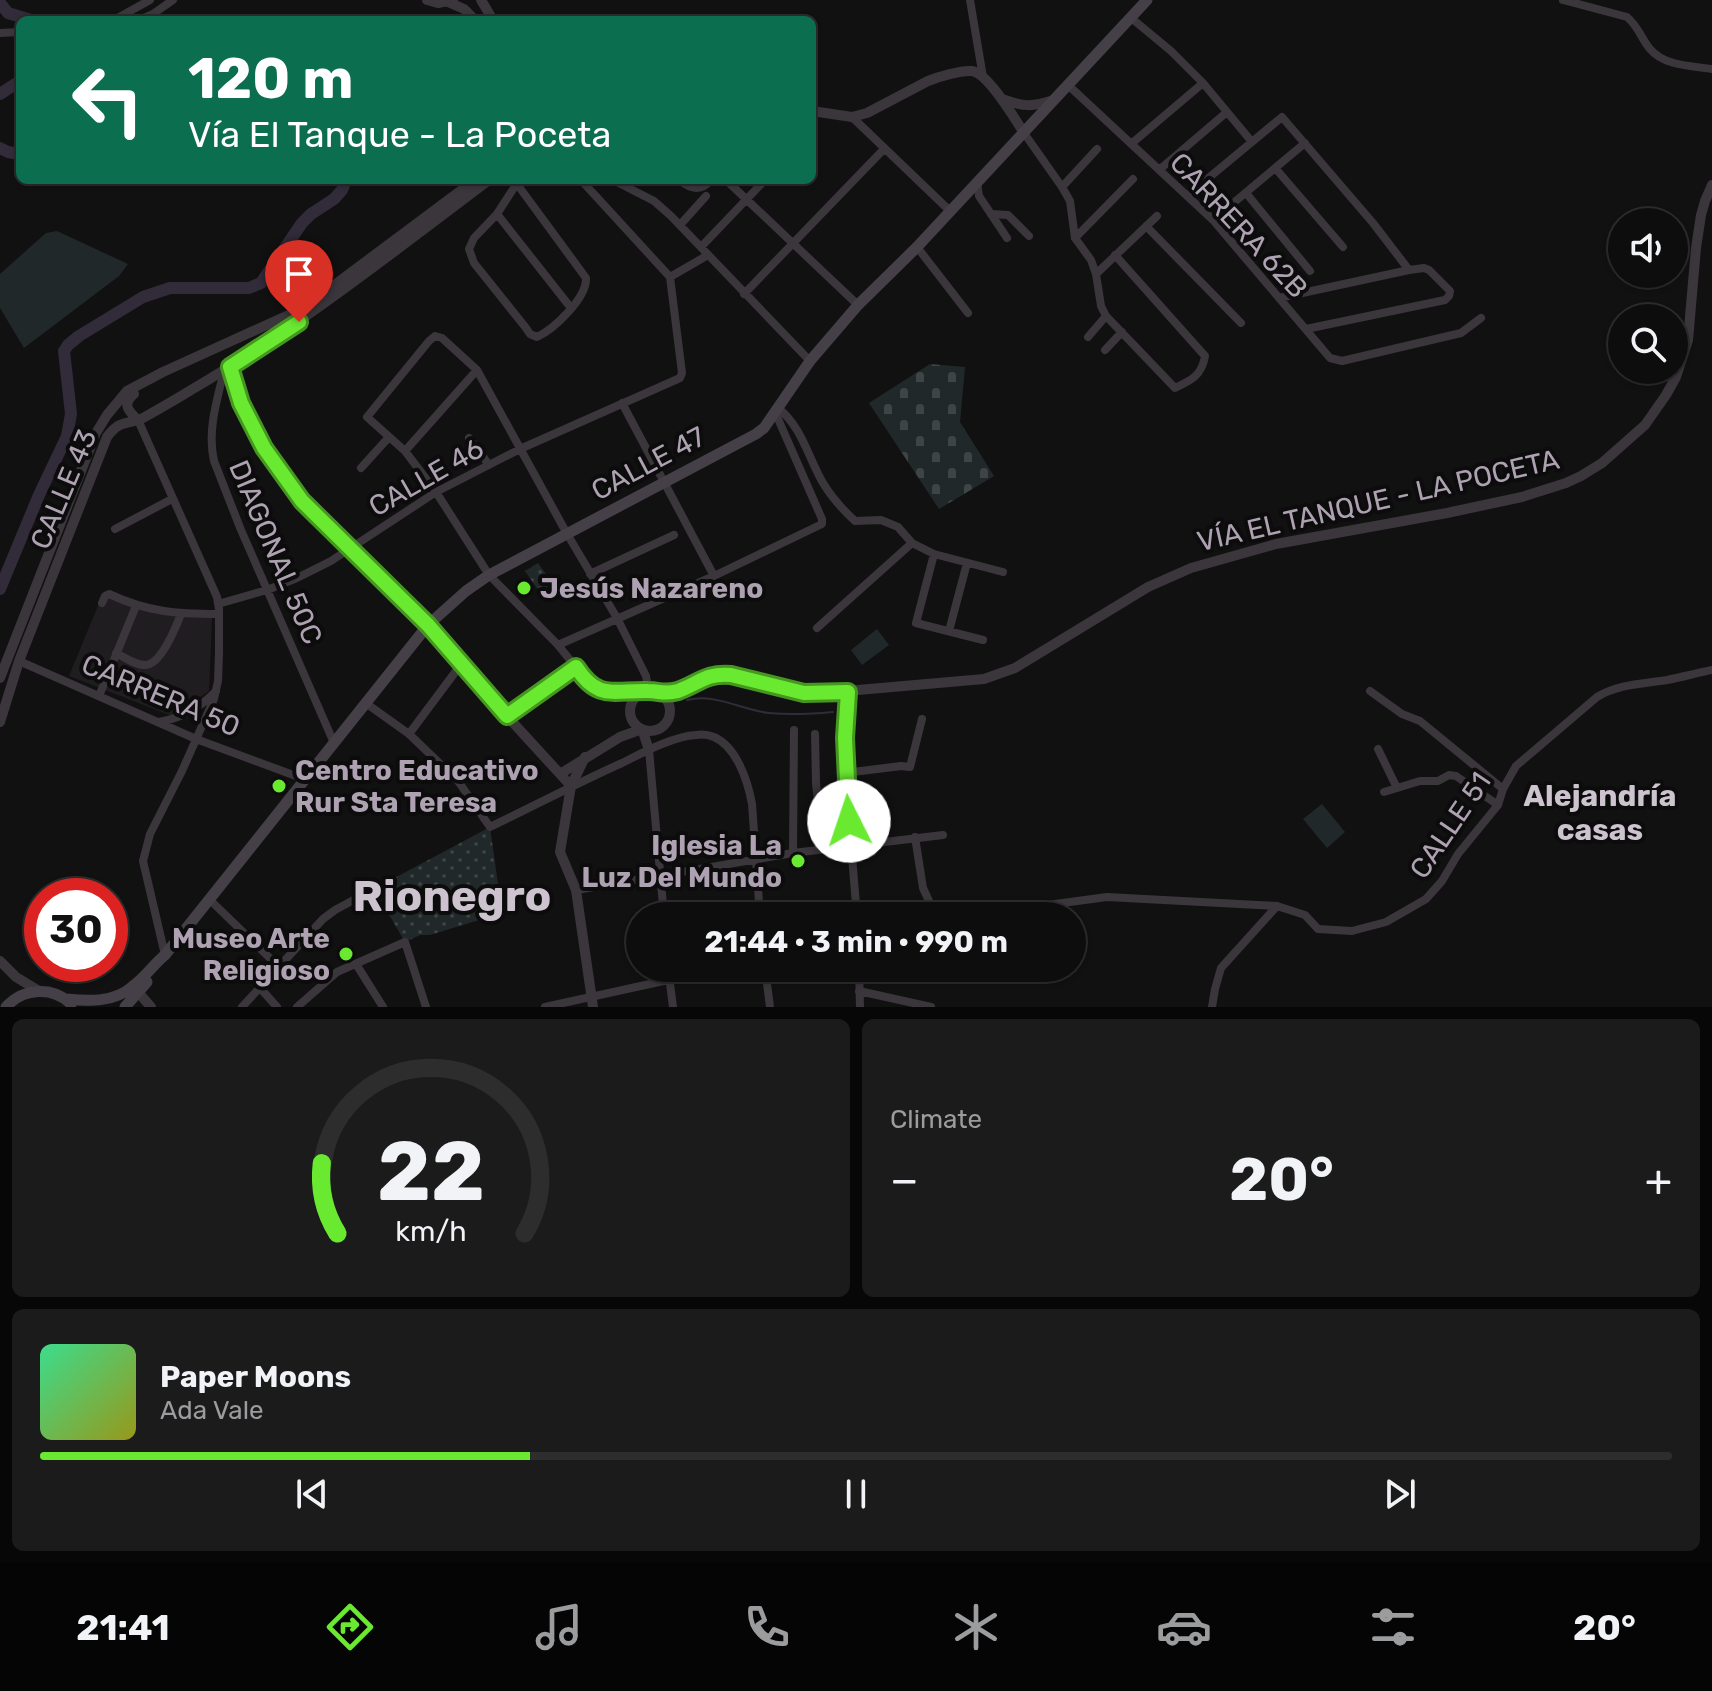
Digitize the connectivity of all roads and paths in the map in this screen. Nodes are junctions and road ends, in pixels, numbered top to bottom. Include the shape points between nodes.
1 (150, 0) edge
2 (173, 0) edge
3 (427, 0) edge
4 (970, 0) edge
5 (1147, 0) edge
6 (1563, 0) edge
7 (451, 1) edge
8 (121, 16) edge
9 (148, 16) edge
10 (471, 16) edge
11 (1130, 17) junction
12 (1712, 69) edge
13 (979, 71) junction
14 (1203, 83) junction
15 (1068, 85) junction
16 (1002, 99) junction
17 (1054, 100) junction
18 (816, 112) edge
19 (1227, 112) junction
20 (852, 117) junction
21 (1024, 133) junction
22 (1252, 142) junction
23 (1305, 143) junction
24 (1131, 144) junction
25 (884, 149) junction
26 (1097, 149) dead end
27 (1276, 169) junction
28 (1159, 170) junction
29 (1133, 179) dead end
30 (470, 184) edge
31 (484, 184) edge
32 (517, 184) edge
33 (519, 184) edge
34 (585, 184) edge
35 (621, 184) edge
36 (686, 184) edge
37 (730, 184) edge
38 (761, 184) edge
39 (708, 187) edge
40 (1062, 187) junction
41 (1710, 188) edge
42 (975, 189) junction
43 (1246, 193) junction
44 (1188, 195) junction
45 (746, 200) junction
46 (950, 211) junction
47 (497, 214) junction
48 (991, 214) junction
49 (1157, 216) dead end
50 (1213, 220) junction
51 (680, 225) junction
52 (1146, 226) junction
53 (1029, 236) dead end
54 (1007, 238) dead end
55 (1075, 238) junction
56 (793, 244) junction
57 (701, 247) junction
58 (917, 247) junction
59 (1343, 247) dead end
60 (708, 255) junction
61 (1115, 255) junction
62 (1409, 270) junction
63 (1310, 271) dead end
64 (1096, 274) junction
65 (670, 277) junction
66 (744, 294) junction
67 (1279, 298) junction
68 (858, 305) junction
69 (571, 308) junction
70 (968, 313) dead end
71 (1106, 316) junction
72 (1481, 318) dead end
73 (1241, 323) dead end
74 (1306, 329) junction
75 (254, 331) junction
76 (1122, 332) junction
77 (1088, 337) dead end
78 (1105, 350) dead end
79 (196, 356) junction
80 (240, 361) junction
81 (810, 361) junction
82 (227, 369) junction
83 (477, 370) junction
84 (622, 403) junction
85 (780, 414) junction
86 (138, 420) junction
87 (389, 437) junction
88 (469, 438) dead end
89 (520, 449) junction
90 (405, 451) junction
91 (489, 465) junction
92 (361, 468) dead end
93 (662, 482) junction
94 (436, 492) junction
95 (172, 499) junction
96 (115, 529) dead end
97 (567, 534) junction
98 (674, 535) dead end
99 (912, 543) junction
100 (350, 549) junction
101 (934, 554) junction
102 (967, 563) junction
103 (1003, 572) dead end
104 (590, 574) junction
105 (489, 575) junction
106 (714, 576) junction
107 (267, 590) junction
108 (102, 603) dead end
109 (136, 606) junction
110 (218, 609) junction
111 (181, 614) junction
112 (617, 618) junction
113 (428, 625) junction
114 (817, 628) dead end
115 (949, 631) junction
116 (983, 640) dead end
117 (558, 645) junction
118 (116, 653) junction
119 (9, 657) edge
120 (462, 663) junction
121 (576, 667) junction
122 (1712, 670) edge
123 (0, 678) edge
124 (692, 685) junction
125 (216, 691) junction
126 (1370, 691) dead end
127 (652, 692) junction
128 (848, 692) junction
129 (99, 696) junction
130 (367, 704) junction
131 (669, 710) junction
132 (507, 716) junction
133 (632, 719) junction
134 (922, 719) dead end
135 (0, 722) edge
136 (159, 722) junction
137 (647, 730) junction
138 (794, 730) dead end
139 (409, 734) junction
140 (815, 734) dead end
141 (620, 737) junction
142 (196, 739) junction
143 (334, 743) junction
144 (1378, 749) dead end
145 (649, 750) junction
146 (585, 757) junction
147 (845, 773) junction
148 (560, 774) junction
149 (304, 779) junction
150 (571, 786) junction
151 (1397, 788) junction
152 (1503, 789) junction
153 (1384, 792) dead end
154 (1498, 805) junction
155 (943, 835) dead end
156 (915, 837) junction
157 (851, 845) junction
158 (823, 848) junction
159 (793, 853) junction
160 (754, 859) junction
161 (661, 874) junction
162 (374, 889) dead end
163 (576, 890) junction
164 (209, 899) junction
165 (663, 902) edge
166 (759, 902) edge
167 (856, 902) edge
168 (930, 902) edge
169 (1070, 902) edge
170 (1277, 906) junction
171 (160, 932) junction
172 (177, 940) junction
173 (165, 955) junction
174 (0, 961) edge
175 (356, 964) junction
176 (279, 967) junction
177 (662, 982) edge
178 (669, 982) edge
179 (767, 982) edge
180 (859, 982) edge
181 (261, 989) junction
182 (39, 991) junction
183 (859, 991) junction
184 (132, 992) junction
185 (592, 1002) edge
186 (70, 1003) edge
187 (6, 1007) edge
188 (125, 1007) edge
189 (151, 1007) edge
190 (242, 1007) edge
191 (277, 1007) edge
192 (297, 1007) edge
193 (383, 1007) edge
194 (426, 1007) edge
195 (545, 1007) edge
196 (673, 1007) edge
197 (770, 1007) edge
198 (860, 1007) edge
199 (931, 1007) edge
200 (1212, 1007) edge

1 - 8 street
2 - 9 street
3 - 7 street
4 - 13 street
5 - 11 main road, CALLE 47
6 - 12 street via 1627,17 1653,53 1679,65
7 - 10 street
11 - 14 street
11 - 15 main road, CALLE 47
13 - 16 street
13 - 20 street via 937,77
14 - 19 street
14 - 24 street
15 - 17 main road, CALLE 47
15 - 24 street, CARRERA 62B
16 - 17 street via 1021,106
16 - 21 street
17 - 21 main road, CALLE 47
18 - 20 street
19 - 22 street
19 - 28 street
20 - 25 street
21 - 40 street
21 - 42 main road, CALLE 47
22 - 23 street via 1282,117
22 - 44 street
23 - 27 street
23 - 62 street
24 - 28 street, CARRERA 62B
25 - 46 street
25 - 56 street
26 - 40 street
27 - 43 street
27 - 59 street
28 - 44 street, CARRERA 62B
29 - 55 street
30 - 75 street, CALLE 43 via 321,295
31 - 80 street, CALLE 43
32 - 47 street
33 - 69 street via 586,278
34 - 65 street
35 - 51 street via 654,201
36 - 39 street
37 - 45 street
38 - 45 street
39 - 51 street
40 - 55 street via 1070,201
41 - 128 street, VÍA EL TANQUE - LA POCETA via 1701,215 1692,306 1676,377 1645,425 1602,463 1566,483 1522,497 1276,544 1207,563 1166,578 999,675
42 - 46 main road, CALLE 47
42 - 48 street
43 - 50 street
43 - 63 street
44 - 50 street, CARRERA 62B
45 - 56 street
45 - 57 street
46 - 58 main road, CALLE 47
47 - 69 street
47 - 69 street via 471,243 474,263 530,334 542,334
48 - 53 street via 1008,215
48 - 54 street
49 - 52 street
50 - 67 street, CARRERA 62B
51 - 57 street
52 - 61 street
52 - 73 street
55 - 64 street
56 - 66 street
56 - 68 street
57 - 60 street
58 - 68 main road, CALLE 47
58 - 70 street
60 - 65 street
60 - 66 street
61 - 64 street
61 - 76 street via 1205,356 1203,367 1175,388
62 - 67 street
62 - 74 street via 1429,270 1449,296
64 - 71 street
65 - 84 street, CALLE 46 via 682,373 667,385
66 - 81 street
67 - 74 street, CARRERA 62B
68 - 81 main road, CALLE 47
71 - 76 street
71 - 77 street
72 - 74 street, CARRERA 62B via 1461,333 1342,361 1330,358
75 - 79 street, CALLE 43
75 - 80 street via 264,339
76 - 78 street
79 - 86 street via 132,395 126,405
79 - 119 street, CALLE 43 via 127,391 107,415
80 - 82 street, CALLE 43
81 - 85 main road, CALLE 47
82 - 86 street, CALLE 43
82 - 100 street via 264,448 302,501
82 - 107 street, DIAGONAL 50C via 211,450
83 - 87 street via 435,336 367,417
83 - 89 street
83 - 90 street
84 - 89 street, CALLE 46
84 - 93 street
85 - 93 main road, CALLE 47 via 756,434
85 - 99 street via 797,428 822,481 855,521 881,520 898,527
85 - 106 street via 822,524
86 - 95 street
86 - 119 street, CALLE 43 via 120,424 107,437
87 - 90 street
87 - 92 street
88 - 91 street
89 - 91 street, CALLE 46
89 - 97 street
90 - 94 street
91 - 94 street, CALLE 46
93 - 97 main road, CALLE 47
93 - 106 street
94 - 100 street, CALLE 46
94 - 105 street
95 - 96 street
95 - 110 street
97 - 104 street
97 - 105 main road, CALLE 47
98 - 104 street
99 - 101 street
99 - 114 street
100 - 107 street, CALLE 46
100 - 113 street
101 - 102 street
101 - 115 street via 916,623
102 - 103 street
102 - 115 street
104 - 112 street
105 - 113 main road, CALLE 47
105 - 117 street
106 - 112 street
107 - 110 street, CALLE 46
107 - 143 street, DIAGONAL 50C
108 - 109 street, CALLE 46 via 109,594
109 - 111 street, CALLE 46
109 - 118 street
110 - 111 street, CALLE 46
110 - 125 street
111 - 118 street via 166,646 150,664 143,666
112 - 117 street
112 - 127 street
113 - 120 street
113 - 130 main road, CALLE 47
115 - 116 street
117 - 121 street
118 - 129 street
119 - 123 street, CALLE 43
119 - 129 street, CARRERA 50
119 - 135 street, CALLE 43
120 - 132 street
120 - 139 street
121 - 127 street via 597,690
121 - 132 street
122 - 152 street, CALLE 51 via 1609,689 1516,766
124 - 127 street, VÍA EL TANQUE - LA POCETA
124 - 128 street, VÍA EL TANQUE - LA POCETA via 719,674 804,693
124 - 131 street
125 - 136 street via 185,715
125 - 142 street
126 - 152 street via 1420,721
127 - 131 street via 667,701
127 - 133 street via 638,695 631,704
128 - 147 street
129 - 136 street, CARRERA 50
130 - 139 street
130 - 143 main road, CALLE 47
131 - 137 street via 664,723
132 - 148 street
133 - 137 street
133 - 141 street
134 - 147 street via 910,767
136 - 142 street, CARRERA 50
137 - 141 street
137 - 145 street
138 - 159 street
139 - 150 street via 458,781 490,827
140 - 158 street
141 - 146 street
142 - 149 street, CARRERA 50
142 - 171 street via 150,834 143,861
143 - 149 main road, CALLE 47
144 - 151 street
145 - 150 street
145 - 160 street via 697,734 723,743 743,771 752,804
145 - 161 street
146 - 148 street
146 - 150 street
147 - 157 street
148 - 150 street
149 - 164 main road, CALLE 47
150 - 163 street via 560,852
151 - 153 street
151 - 154 street via 1456,776
152 - 154 street, CALLE 51
154 - 170 street, CALLE 51 via 1431,895 1386,922 1352,931 1318,929 1305,915
155 - 156 street
156 - 157 street
156 - 168 street
157 - 158 street
157 - 167 street
158 - 159 street
159 - 160 street
160 - 161 street
160 - 166 street
161 - 163 street
161 - 165 street
162 - 176 street via 326,916
163 - 185 street
164 - 172 main road, CALLE 47
164 - 176 street
169 - 170 street, CALLE 51 via 1107,897
170 - 200 street via 1221,968
171 - 172 street
171 - 173 street
172 - 173 main road, CALLE 47
173 - 184 main road, CALLE 47
174 - 182 street
175 - 192 street via 337,972
175 - 193 street
175 - 194 street via 405,942
176 - 181 street
177 - 185 street
178 - 196 street
179 - 197 street
180 - 183 street
181 - 190 street
181 - 191 street
182 - 186 main road
182 - 187 main road
183 - 198 street
183 - 199 street
184 - 186 main road
184 - 188 main road, CALLE 47
184 - 189 street
185 - 195 street

